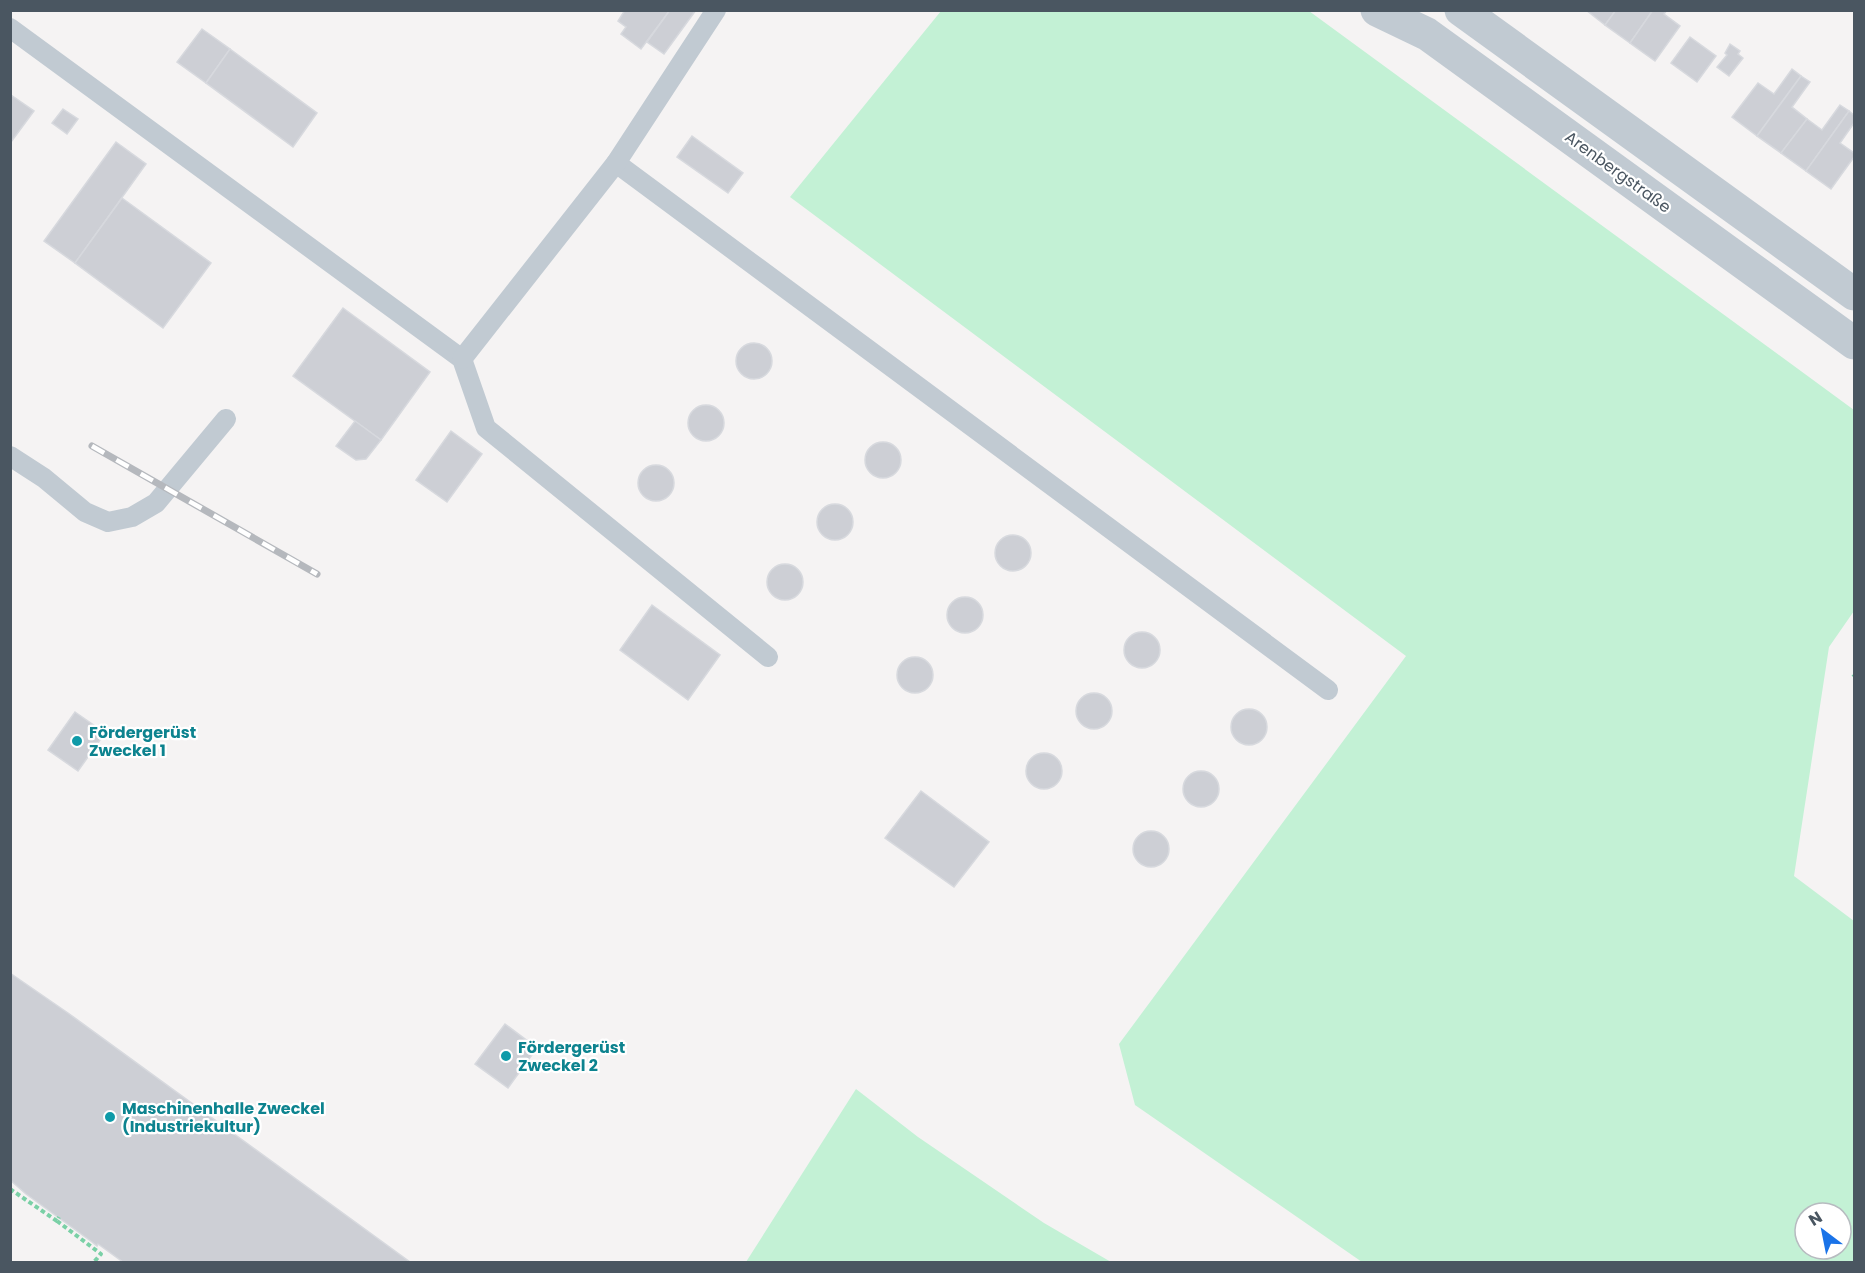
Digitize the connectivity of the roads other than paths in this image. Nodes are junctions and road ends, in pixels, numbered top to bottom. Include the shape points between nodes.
1 (717, 10) edge
2 (1377, 10) edge
3 (1461, 10) edge
4 (10, 28) edge
5 (616, 163) junction
6 (1854, 294) edge
7 (1854, 343) edge
8 (462, 359) junction
9 (226, 419) dead end
10 (10, 456) edge
11 (768, 657) dead end
12 (1328, 690) dead end

1 - 5 lane
2 - 7 street, Arenbergstraße via 1427,34
3 - 6 street
4 - 8 lane
5 - 8 lane
5 - 12 lane
8 - 11 lane via 486,428
9 - 10 lane via 156,503 132,517 108,522 86,512

